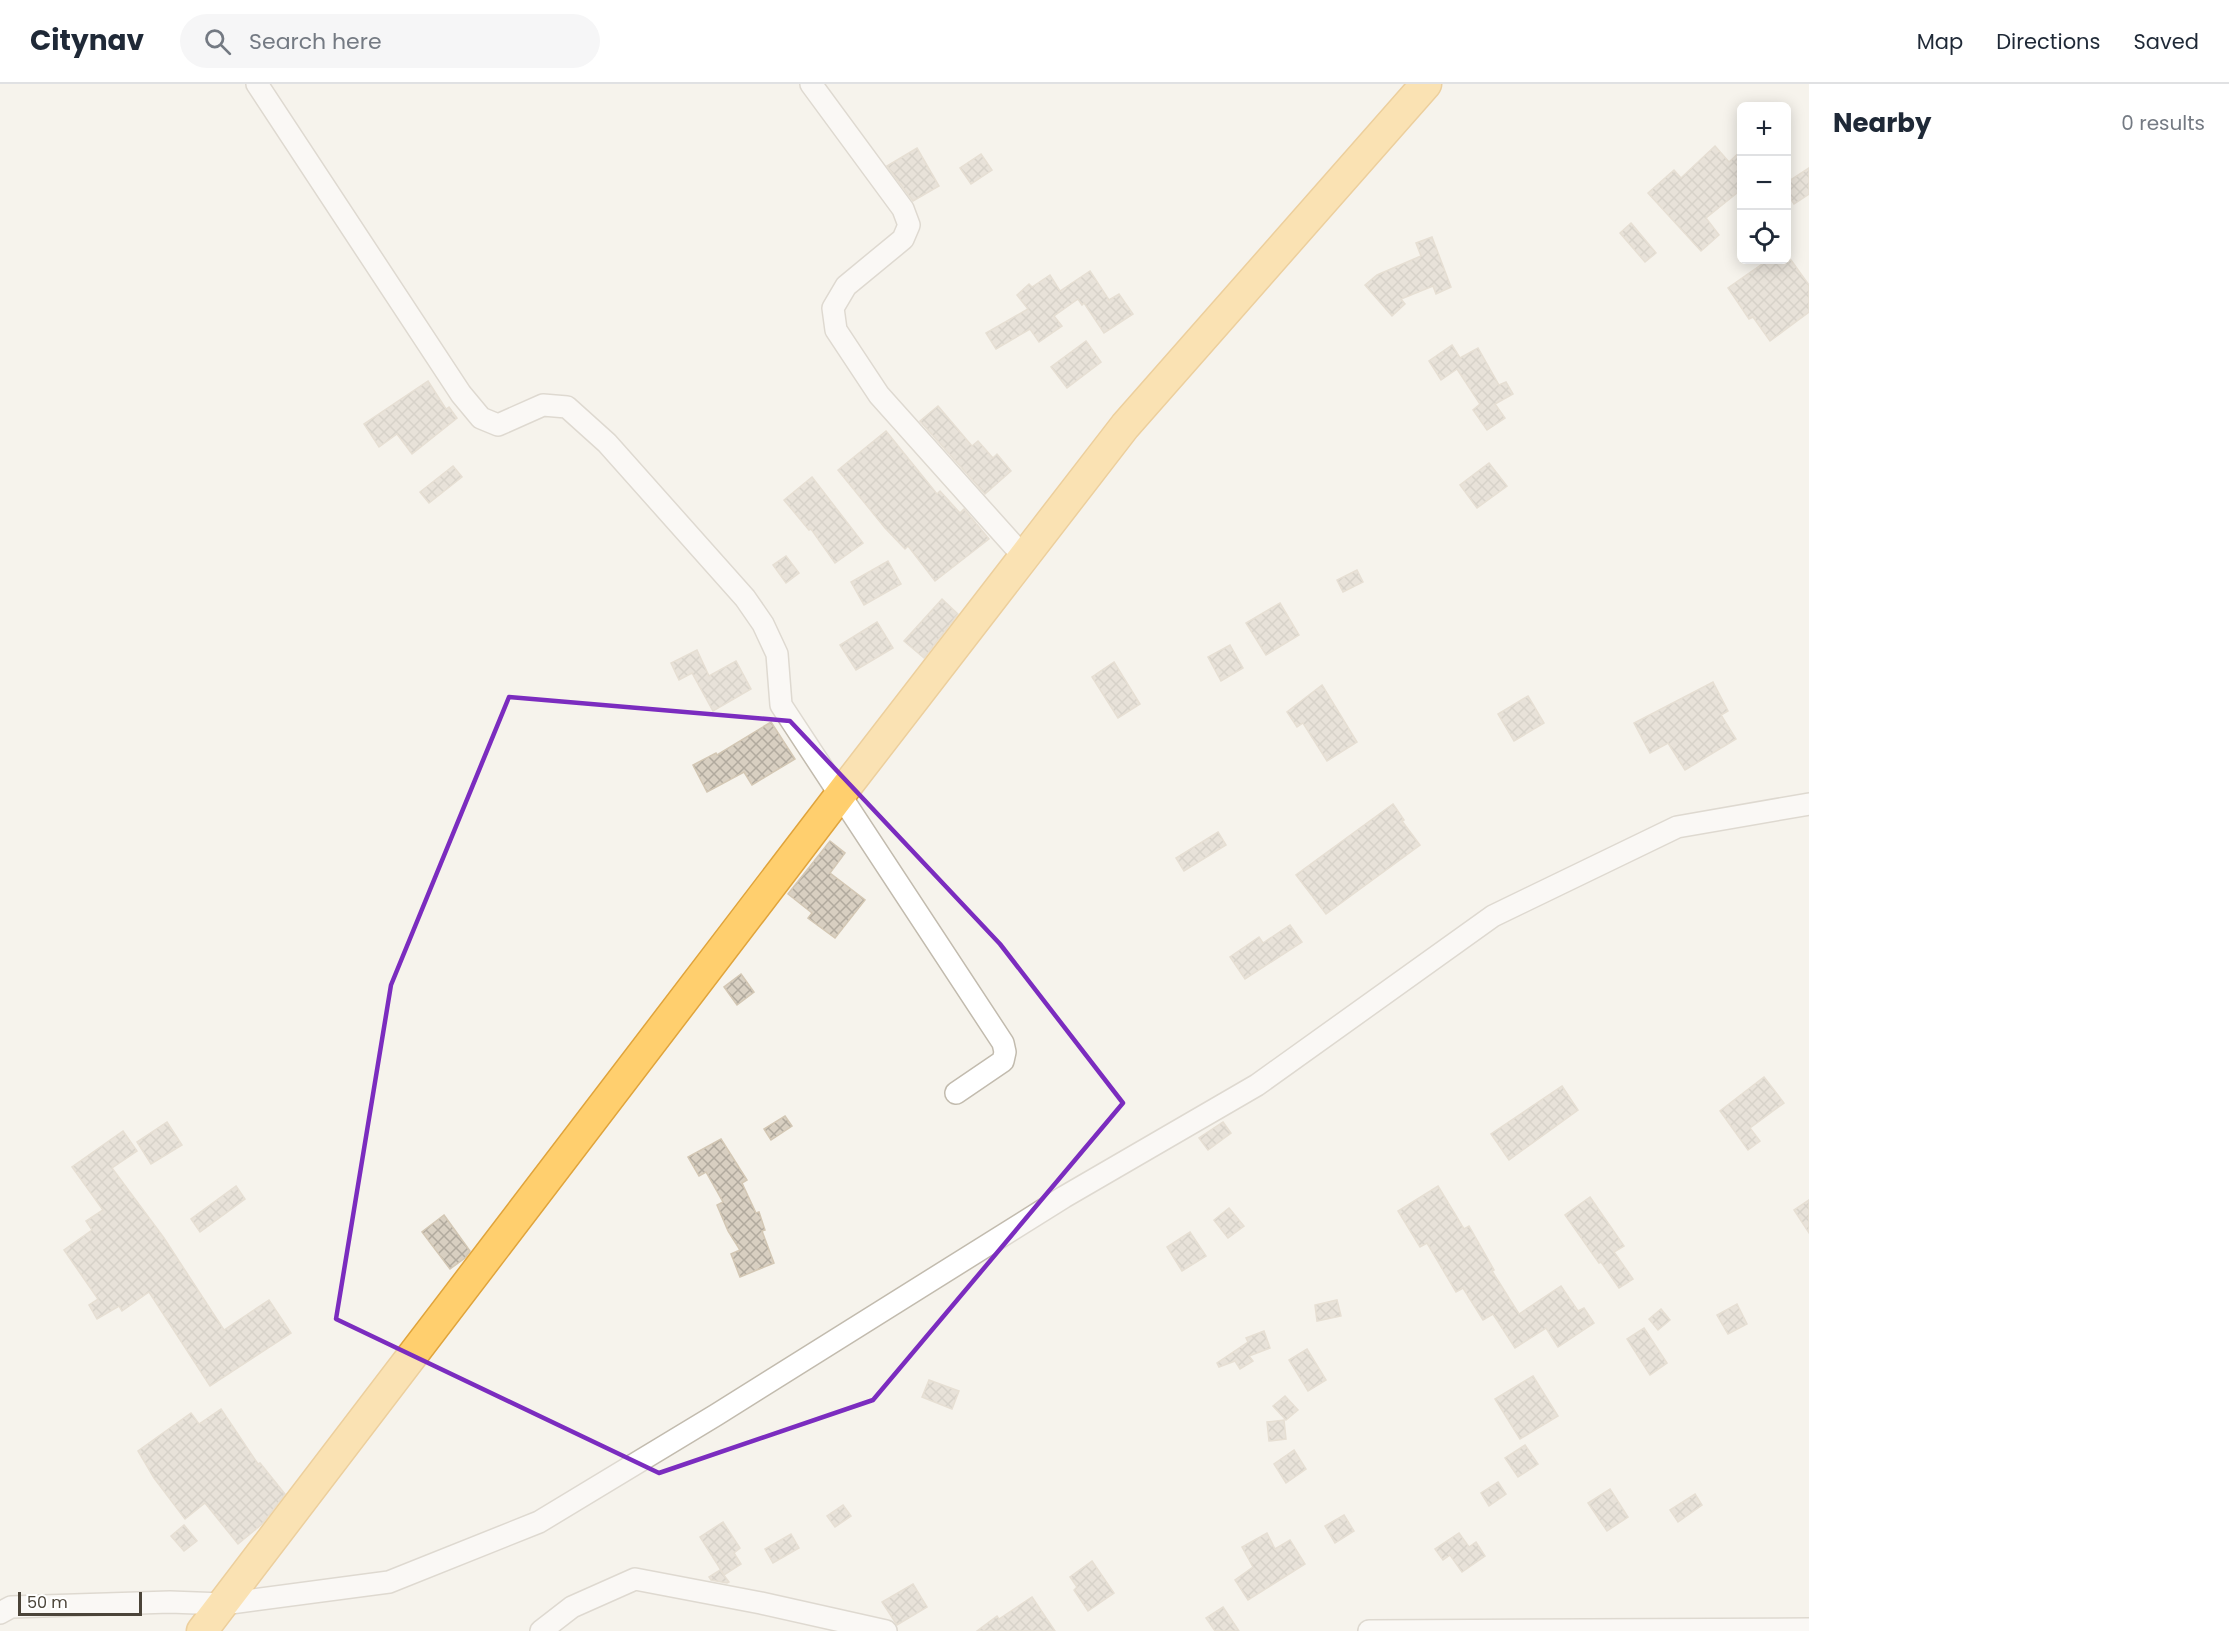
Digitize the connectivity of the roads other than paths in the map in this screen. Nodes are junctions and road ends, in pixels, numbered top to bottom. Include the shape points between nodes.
1 (257, 84) edge
2 (811, 84) edge
3 (1426, 84) edge
4 (1024, 556) junction
5 (840, 795) junction
6 (1809, 804) edge
7 (956, 1094) dead end
8 (223, 1604) junction
9 (0, 1613) edge
10 (1809, 1629) edge
11 (202, 1631) edge
12 (541, 1631) edge
13 (886, 1631) edge
14 (1369, 1631) edge

1 - 5 street via 461,394 481,418 498,425 543,405 567,407 607,443 745,598 777,654 781,705
2 - 4 street via 903,209 909,225 903,239 846,286 833,308 836,330 879,395
3 - 4 highway via 1125,426
4 - 5 highway
5 - 7 street via 1003,1043 1003,1061
5 - 8 highway
6 - 8 street via 1677,827 1493,916 1257,1085 1064,1197 539,1522 389,1582
8 - 9 street via 11,1607
8 - 11 highway
10 - 14 street
12 - 13 street via 572,1607 634,1579

